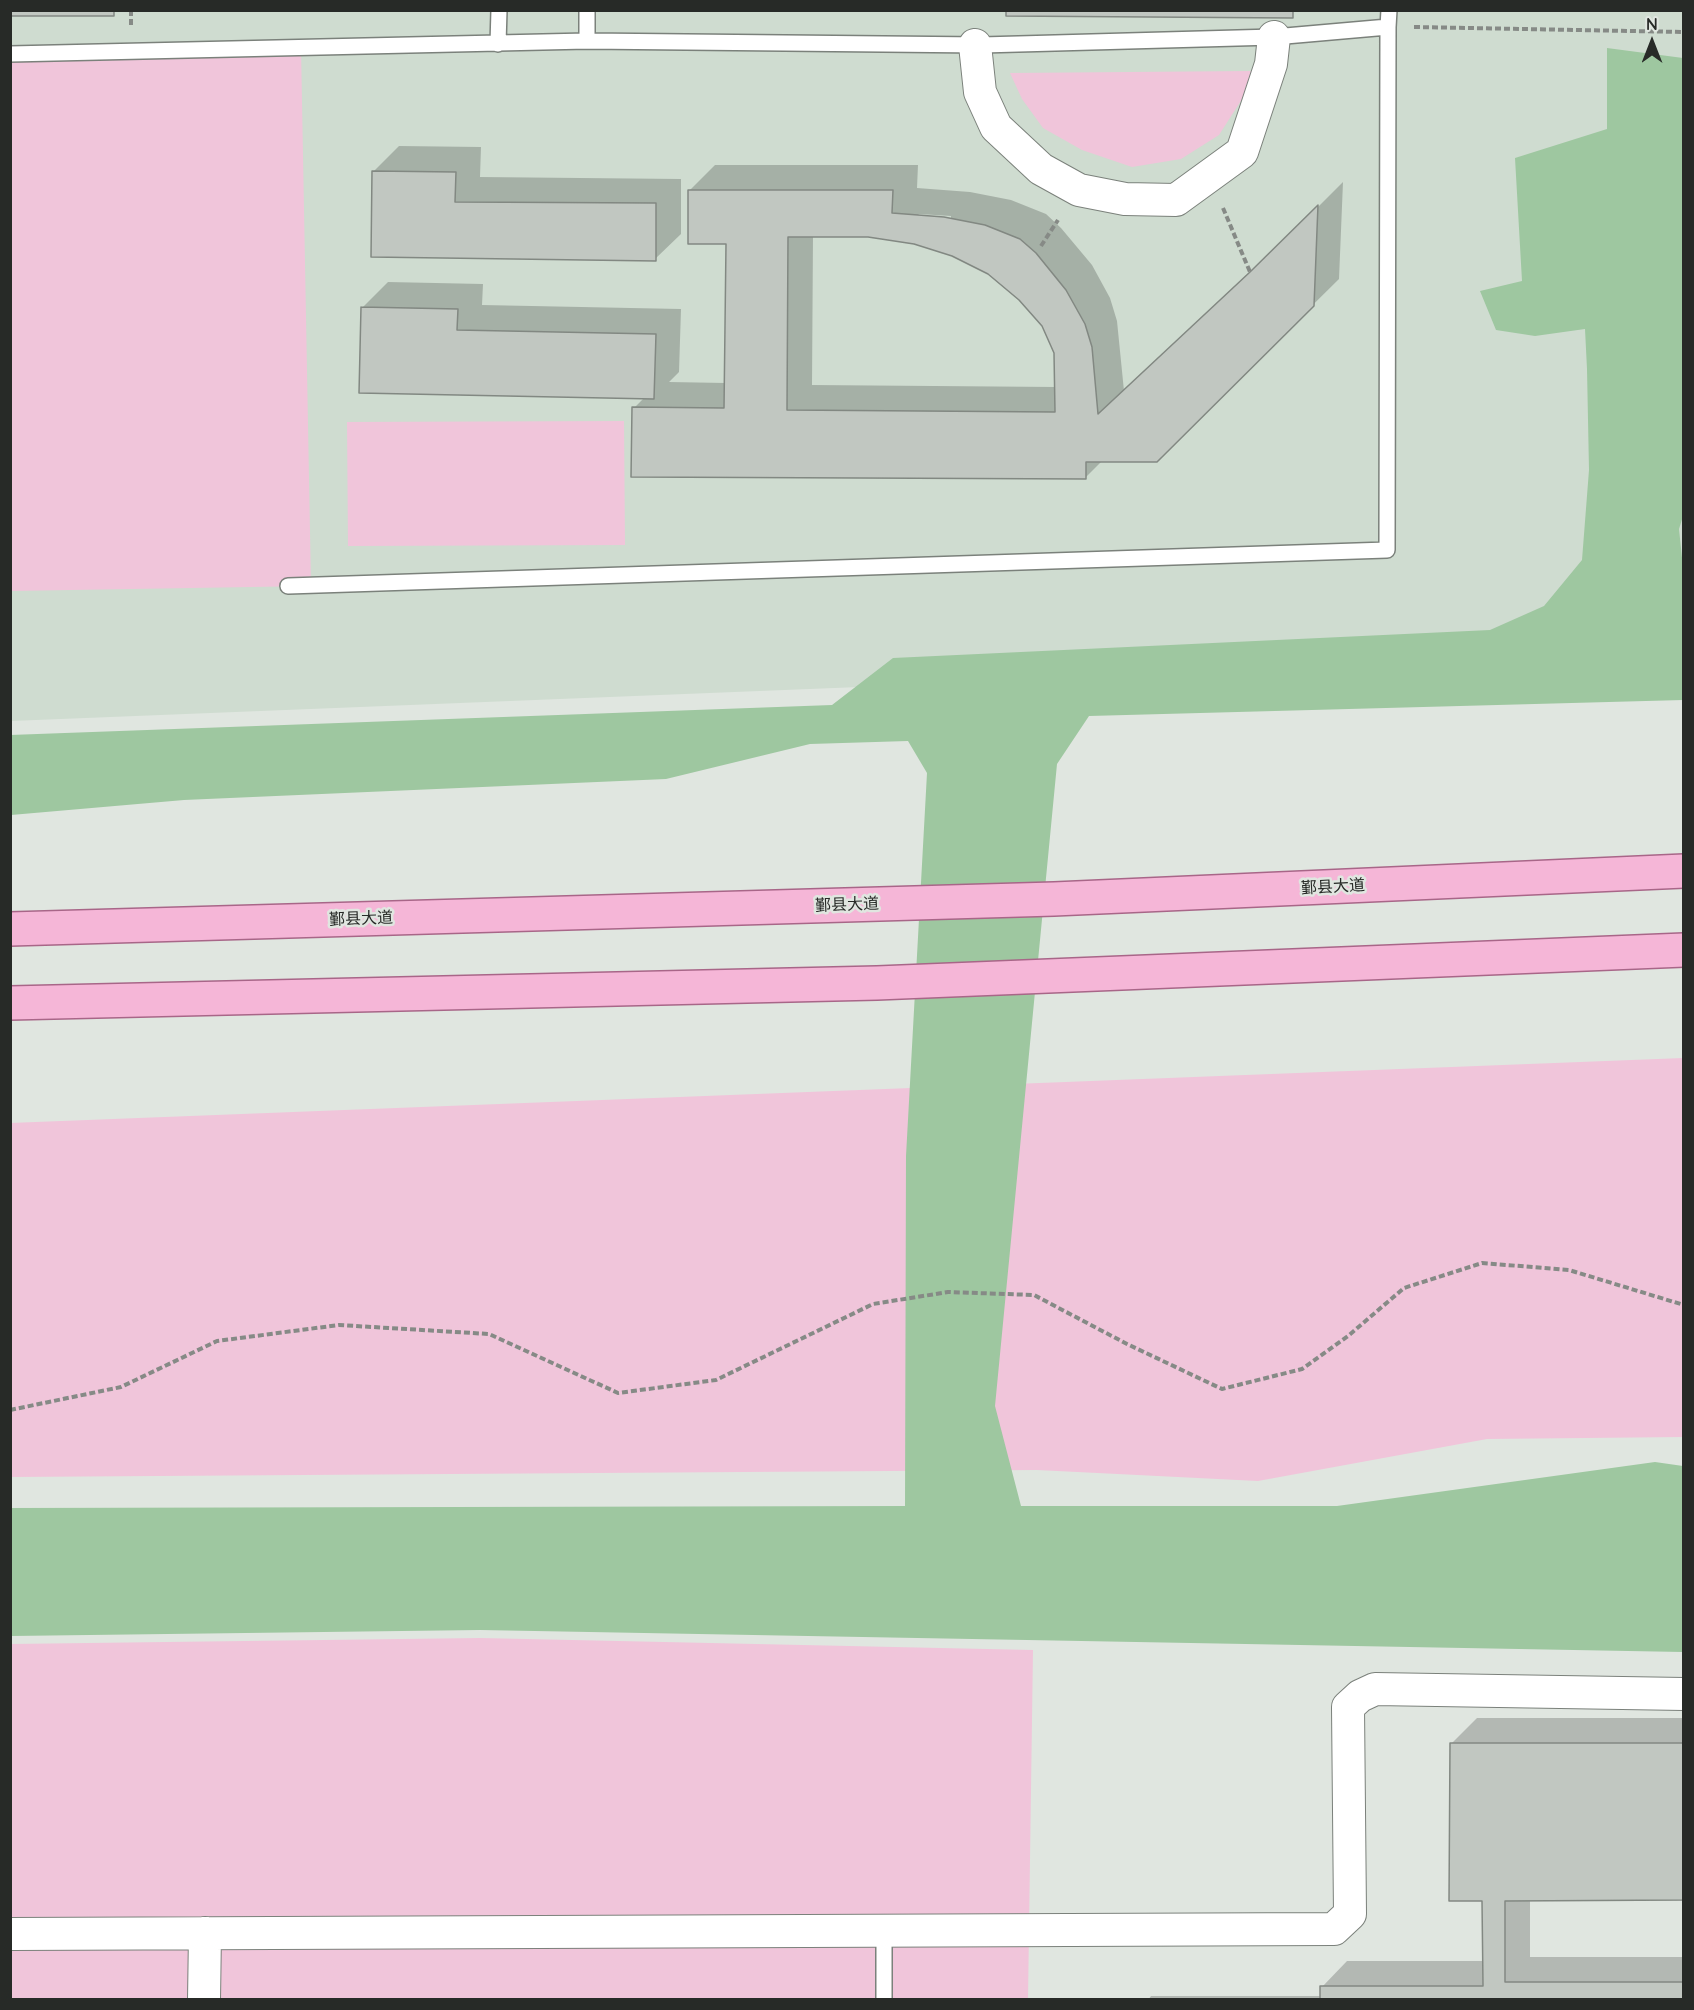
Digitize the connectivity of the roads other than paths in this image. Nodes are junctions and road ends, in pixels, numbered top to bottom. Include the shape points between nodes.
1 (498, 10) edge
2 (587, 10) edge
3 (1389, 10) edge
4 (1388, 27) junction
5 (1274, 37) junction
6 (587, 41) junction
7 (498, 44) junction
8 (975, 45) junction
9 (10, 54) edge
10 (288, 586) dead end
11 (1683, 871) edge
12 (10, 929) edge
13 (1683, 950) edge
14 (10, 1003) edge
15 (1683, 1694) edge
16 (884, 1931) junction
17 (205, 1933) junction
18 (10, 1934) edge
19 (204, 2000) edge
20 (884, 2000) edge

1 - 7 lane
2 - 6 lane
3 - 4 lane
4 - 5 lane
4 - 10 lane via 1387,550
5 - 8 lane
5 - 8 street via 1271,64 1242,152 1176,200 1125,199 1079,190 1041,169 996,127 980,92
6 - 7 lane
6 - 8 lane
7 - 9 lane
11 - 12 main road, 鄞县大道 via 1054,899
13 - 14 main road via 877,983
15 - 16 street via 1375,1689 1360,1696 1348,1707 1350,1914 1334,1929
16 - 17 street
16 - 20 lane
17 - 18 street
17 - 19 street

